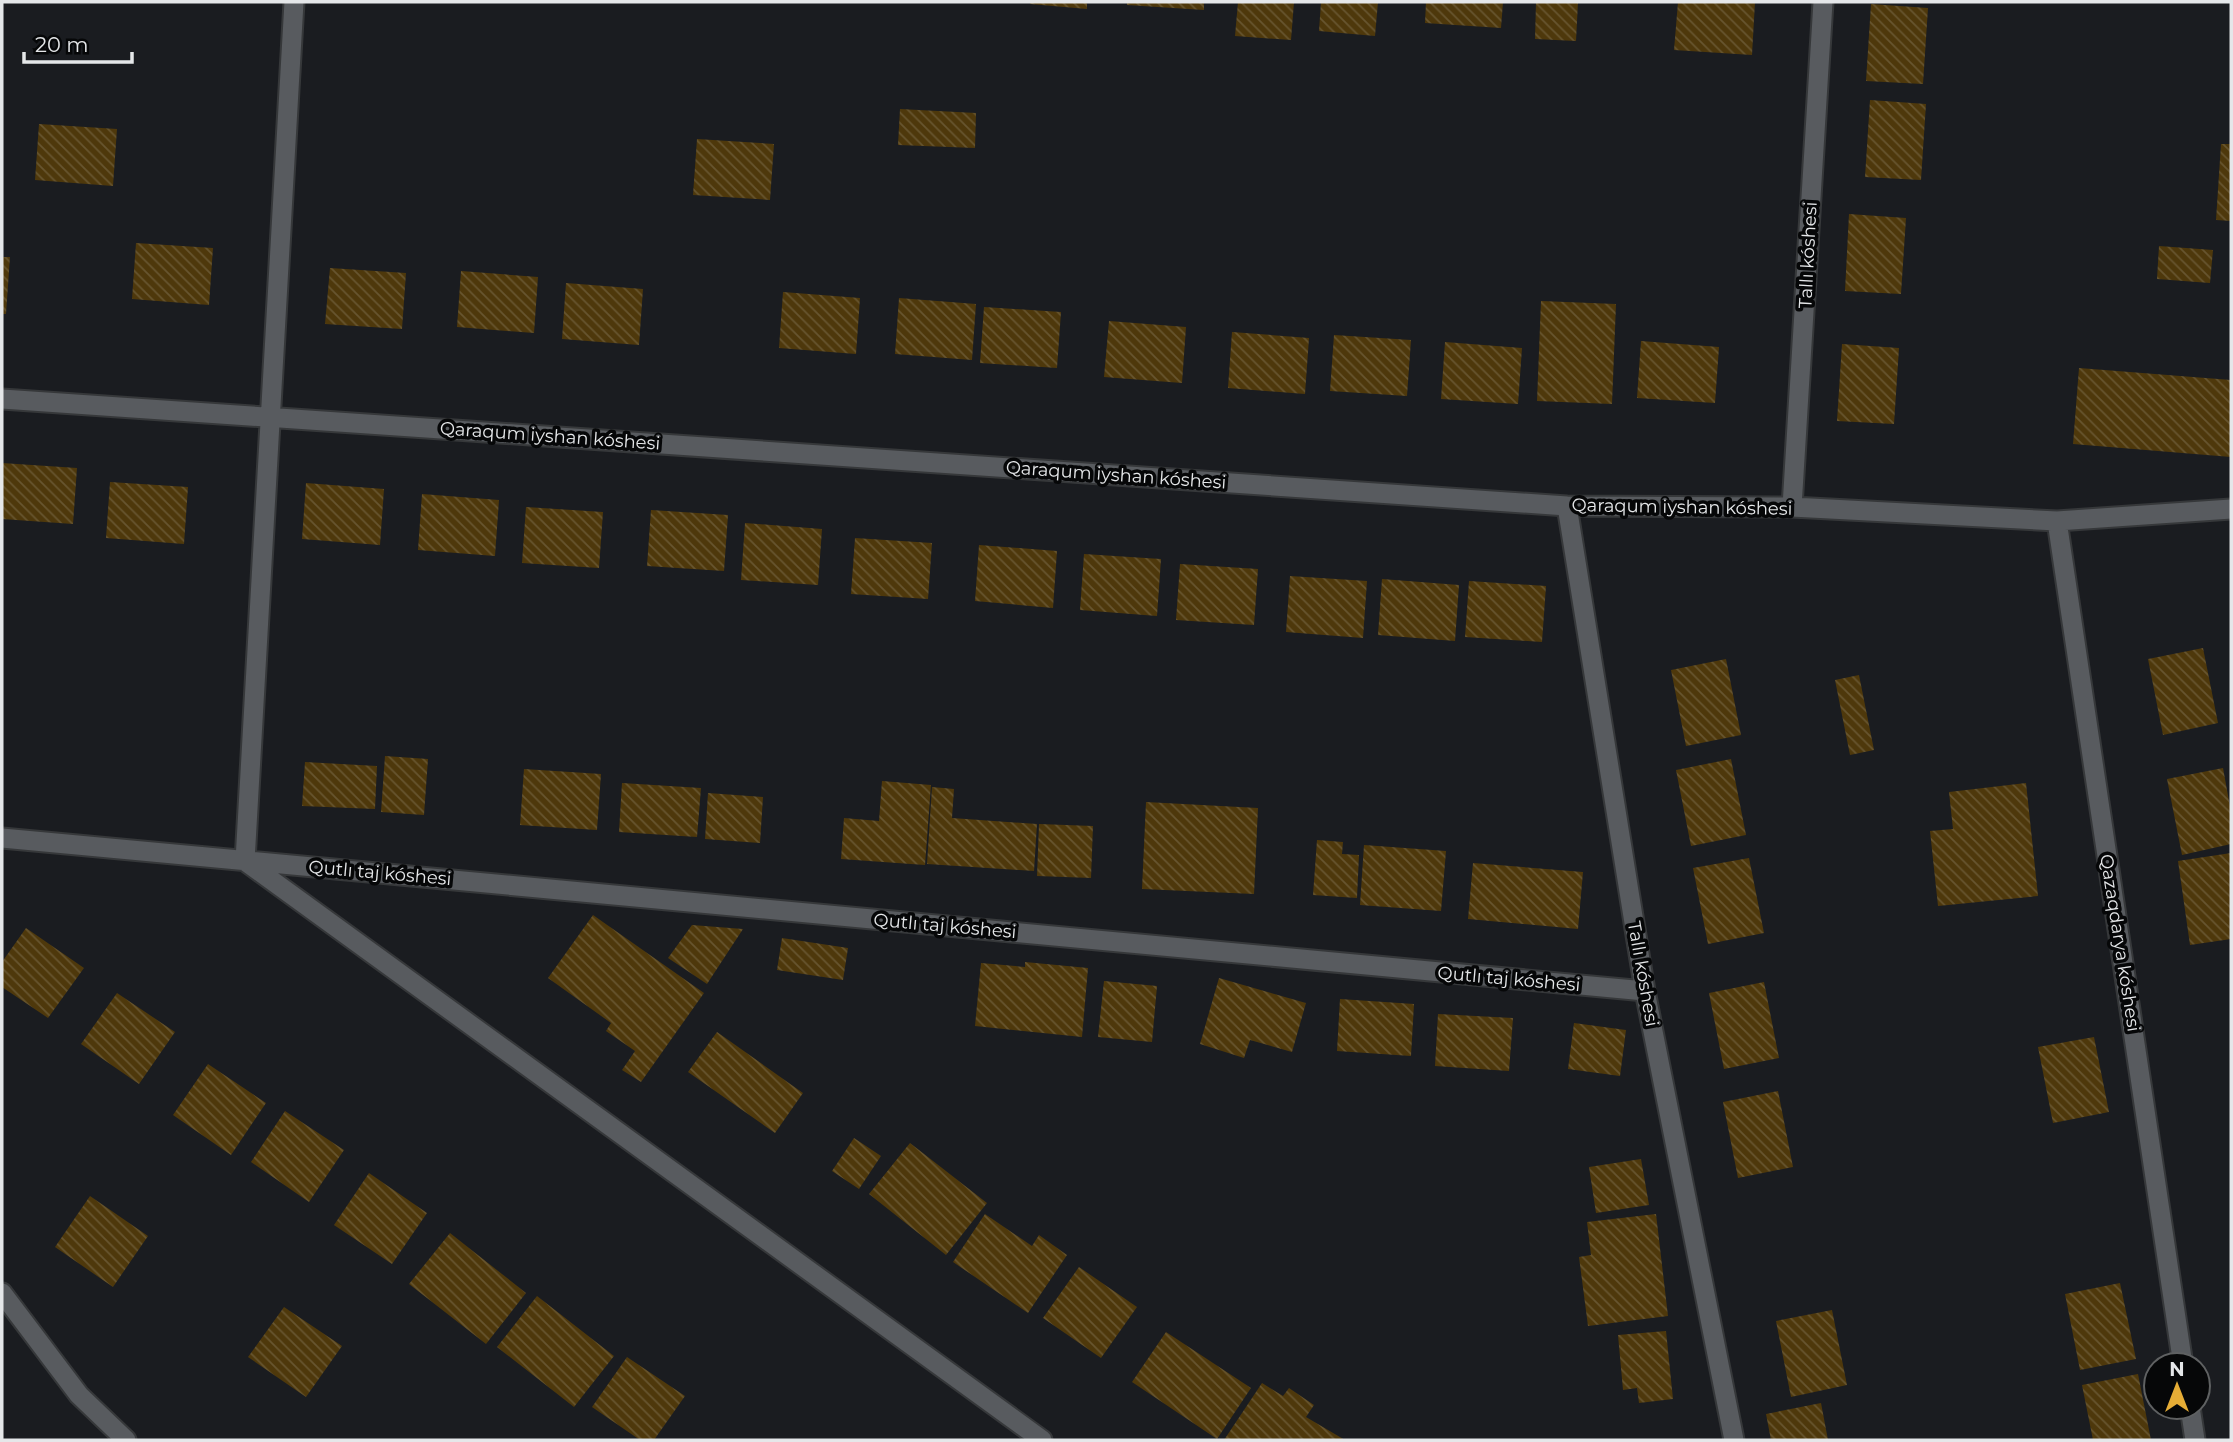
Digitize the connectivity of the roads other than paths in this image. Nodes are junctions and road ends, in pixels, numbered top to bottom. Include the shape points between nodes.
1 (294, 2) edge
2 (1823, 2) edge
3 (2, 399) edge
4 (271, 417) junction
5 (1567, 506) junction
6 (1792, 508) junction
7 (2231, 509) edge
8 (2057, 521) junction
9 (2, 838) edge
10 (245, 861) junction
11 (1645, 991) junction
12 (2, 1293) edge
13 (2181, 1351) edge
14 (2192, 1421) edge
15 (126, 1440) edge
16 (1042, 1440) edge
17 (1734, 1440) edge
18 (2195, 1440) edge

1 - 4 street
2 - 6 street, Tallı kóshesi
3 - 4 street, Qaraqum iyshan kóshesi
4 - 5 street, Qaraqum iyshan kóshesi
4 - 10 street
5 - 6 street, Qaraqum iyshan kóshesi
5 - 11 street, Tallı kóshesi
6 - 8 street, Qaraqum iyshan kóshesi
7 - 8 street, Qaraqum iyshan kóshesi
8 - 13 street, Qazaqdarya kóshesi
9 - 10 street, Qutlı taj kóshesi
10 - 11 street, Qutlı taj kóshesi
10 - 16 street, Qutlı taj kóshesi
11 - 17 street, Tallı kóshesi
12 - 15 street via 79,1395
14 - 18 street

